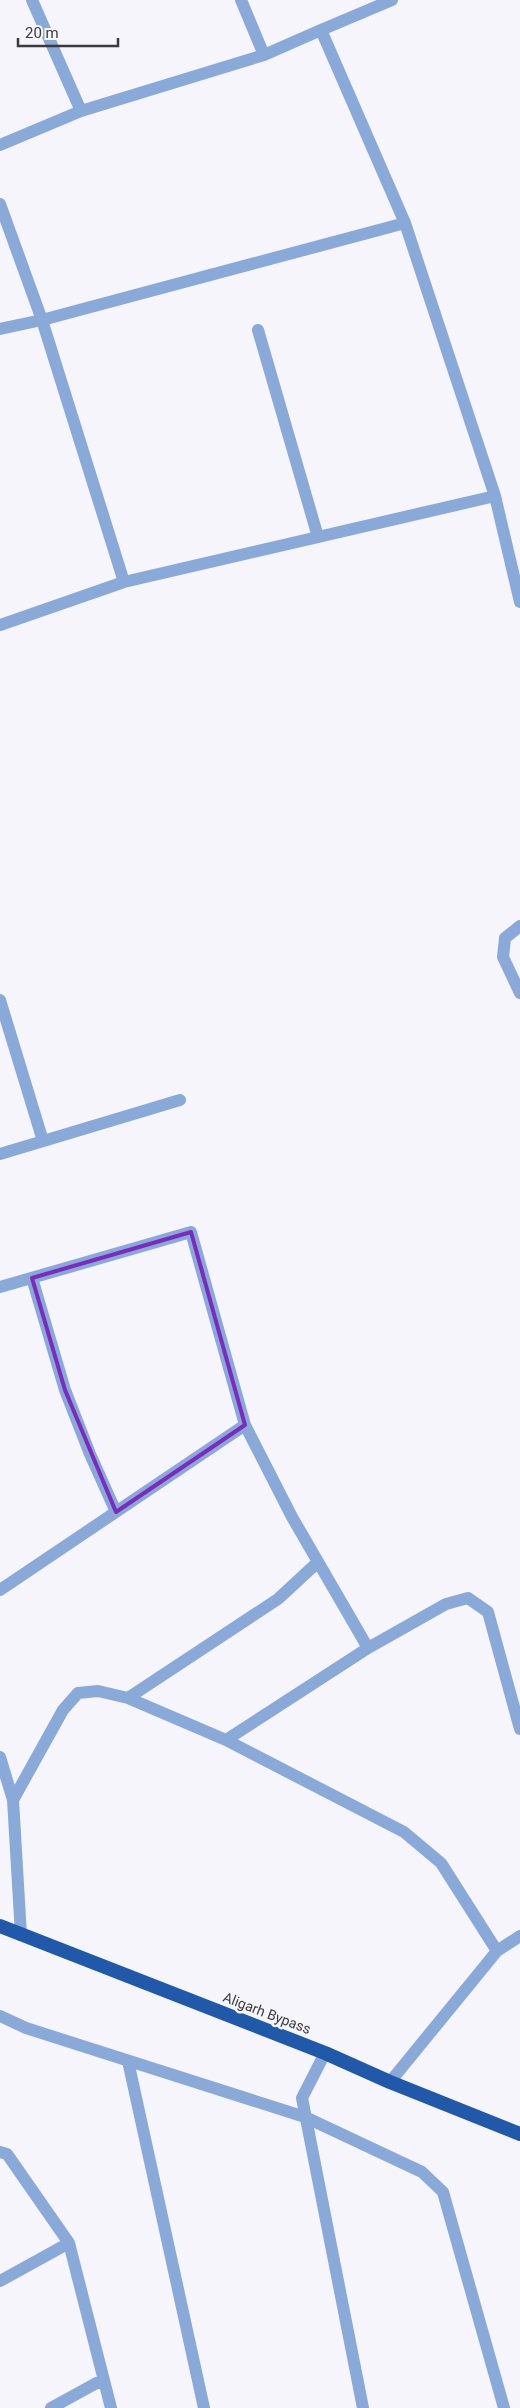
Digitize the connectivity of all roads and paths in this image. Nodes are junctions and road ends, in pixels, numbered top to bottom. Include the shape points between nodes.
1 (32, 0) edge
2 (241, 0) edge
3 (392, 0) edge
4 (322, 30) junction
5 (264, 55) junction
6 (81, 111) junction
7 (0, 145) edge
8 (0, 204) edge
9 (405, 223) junction
10 (42, 320) junction
11 (0, 329) edge
12 (258, 330) dead end
13 (495, 496) junction
14 (318, 537) junction
15 (124, 582) junction
16 (520, 602) edge
17 (0, 625) edge
18 (520, 926) edge
19 (520, 993) edge
20 (0, 1000) edge
21 (180, 1100) dead end
22 (43, 1141) junction
23 (0, 1154) edge
24 (32, 1278) junction
25 (0, 1287) edge
26 (245, 1425) junction
27 (116, 1512) junction
28 (318, 1562) junction
29 (0, 1590) edge
30 (368, 1648) junction
31 (128, 1698) junction
32 (520, 1729) edge
33 (226, 1740) junction
34 (0, 1757) edge
35 (13, 1800) junction
36 (0, 1926) edge
37 (21, 1935) junction
38 (520, 1936) edge
39 (497, 1951) junction
40 (0, 2016) edge
41 (325, 2053) junction
42 (128, 2061) junction
43 (390, 2082) junction
44 (305, 2117) junction
45 (520, 2134) edge
46 (0, 2152) edge
47 (69, 2244) junction
48 (0, 2281) edge
49 (102, 2380) junction
50 (51, 2408) edge
51 (111, 2408) edge
52 (204, 2408) edge
53 (363, 2408) edge
54 (504, 2408) edge

1 - 6 street
2 - 5 street
3 - 4 street
4 - 5 street
4 - 9 street
5 - 6 street
6 - 7 street
8 - 10 street
9 - 10 street
9 - 13 street
10 - 11 street
10 - 15 street
12 - 14 street
13 - 14 street
13 - 16 street
14 - 15 street
15 - 17 street
18 - 19 street via 505,938 503,957
20 - 22 street
21 - 22 street
22 - 23 street
24 - 25 street
24 - 26 street via 191,1232
24 - 27 street via 65,1390
26 - 27 street
26 - 28 street
27 - 29 street
28 - 30 street
28 - 31 street via 278,1599
30 - 32 street via 446,1604 468,1598 488,1612
30 - 33 street
31 - 33 street
31 - 35 street via 98,1691 78,1693 63,1710
33 - 39 street via 404,1832 441,1863
34 - 35 street
35 - 37 street
36 - 37 highway, Aligarh Bypass
37 - 41 highway, Aligarh Bypass
38 - 39 street
39 - 43 street
40 - 42 street via 26,2028
41 - 43 highway, Aligarh Bypass
41 - 44 street via 302,2098
42 - 44 street
42 - 52 street
43 - 45 highway, Aligarh Bypass
44 - 53 street
44 - 54 street via 422,2172 443,2192
46 - 47 street via 7,2154
47 - 48 street
47 - 49 street
49 - 50 street
49 - 51 street

